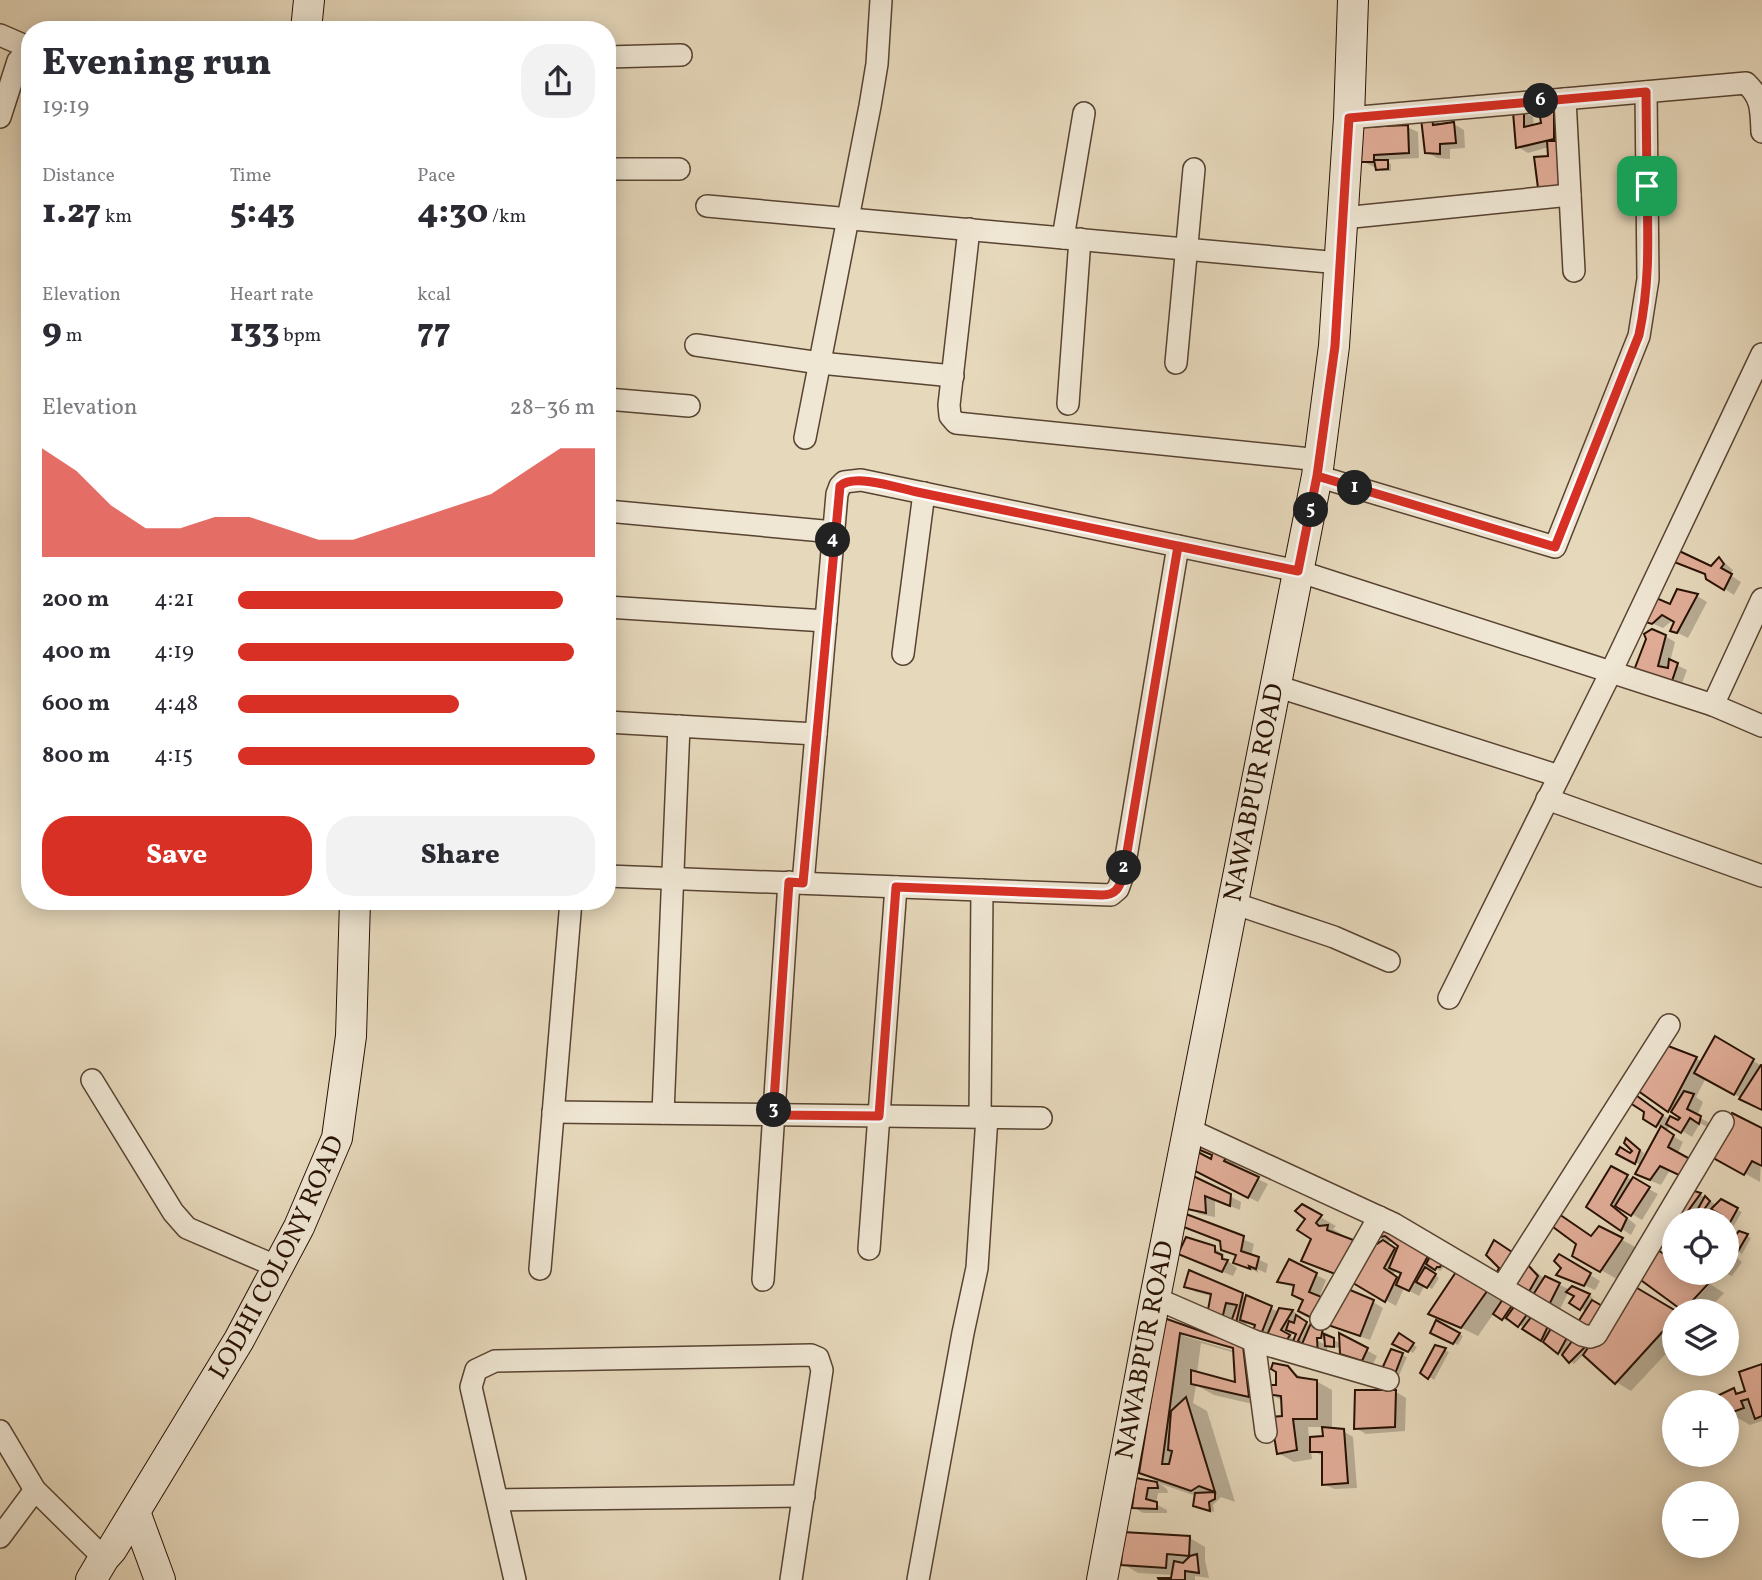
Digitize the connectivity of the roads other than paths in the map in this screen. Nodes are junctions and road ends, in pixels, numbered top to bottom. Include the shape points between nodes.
1 (309, 0) edge
2 (881, 0) edge
3 (1353, 0) edge
4 (307, 21) edge
5 (0, 36) edge
6 (21, 45) edge
7 (681, 55) dead end
8 (616, 57) edge
9 (21, 58) edge
10 (1646, 92) junction
11 (1565, 99) junction
12 (1761, 99) edge
13 (1084, 113) dead end
14 (0, 117) edge
15 (1349, 118) junction
16 (1762, 132) edge
17 (616, 169) edge
18 (679, 169) dead end
19 (1194, 169) dead end
20 (1570, 195) junction
21 (707, 206) dead end
22 (1343, 218) junction
23 (849, 219) junction
24 (969, 229) junction
25 (1072, 239) junction
26 (1186, 249) junction
27 (1340, 263) junction
28 (1574, 271) dead end
29 (696, 345) dead end
30 (1762, 355) edge
31 (820, 363) junction
32 (1176, 363) dead end
33 (953, 376) junction
34 (616, 400) edge
35 (1068, 404) dead end
36 (689, 406) dead end
37 (806, 438) dead end
38 (1318, 468) junction
39 (924, 493) junction
40 (616, 511) edge
41 (834, 531) junction
42 (1178, 546) junction
43 (1298, 571) junction
44 (1762, 599) edge
45 (616, 608) edge
46 (826, 621) junction
47 (903, 654) dead end
48 (1611, 672) junction
49 (1276, 686) junction
50 (1713, 705) junction
51 (616, 722) edge
52 (679, 726) junction
53 (1762, 726) edge
54 (816, 734) junction
55 (1559, 776) junction
56 (1547, 799) junction
57 (616, 876) edge
58 (1762, 876) edge
59 (673, 878) junction
60 (796, 883) junction
61 (896, 887) junction
62 (982, 890) junction
63 (1233, 904) junction
64 (355, 910) edge
65 (570, 910) edge
66 (1389, 961) dead end
67 (1449, 998) dead end
68 (1669, 1025) dead end
69 (92, 1080) dead end
70 (553, 1112) junction
71 (663, 1114) junction
72 (773, 1115) junction
73 (879, 1116) junction
74 (983, 1117) junction
75 (1041, 1118) dead end
76 (1723, 1122) dead end
77 (1188, 1129) junction
78 (1379, 1217) junction
79 (869, 1249) dead end
80 (278, 1267) junction
81 (540, 1269) dead end
82 (762, 1280) dead end
83 (1502, 1287) junction
84 (1155, 1298) junction
85 (1321, 1319) dead end
86 (1254, 1341) junction
87 (1388, 1380) dead end
88 (0, 1431) edge
89 (1266, 1432) dead end
90 (35, 1490) junction
91 (804, 1496) junction
92 (498, 1500) junction
93 (135, 1512) junction
94 (0, 1537) edge
95 (97, 1569) edge
96 (160, 1580) edge
97 (515, 1580) edge
98 (791, 1580) edge
99 (918, 1580) edge
100 (1102, 1580) edge

1 - 4 street
2 - 23 street via 877,64
3 - 15 street, NAWABPUR ROAD
5 - 6 street
7 - 8 street
9 - 14 street
10 - 11 street
10 - 12 street via 1746,83
10 - 38 street via 1647,299 1639,335 1555,547
11 - 15 street
11 - 20 street
12 - 16 street
13 - 25 street
15 - 22 street, NAWABPUR ROAD
17 - 18 street
19 - 26 street
20 - 22 street
20 - 28 street
21 - 23 street
22 - 27 street, NAWABPUR ROAD
23 - 24 street
23 - 31 street
24 - 25 street
24 - 33 street
25 - 26 street
25 - 35 street
26 - 27 street
26 - 32 street
27 - 38 street, NAWABPUR ROAD via 1335,346
29 - 31 street
30 - 48 street
31 - 33 street
31 - 37 street
33 - 38 street via 949,405 956,423
34 - 36 street
38 - 43 street, NAWABPUR ROAD
39 - 41 street via 861,480 844,482 837,494
39 - 42 street
39 - 47 street
40 - 41 street
41 - 46 street
42 - 43 street
42 - 62 street via 1118,889 1111,895
43 - 48 street
43 - 49 street, NAWABPUR ROAD
44 - 50 street
45 - 46 street
46 - 54 street
48 - 50 street
48 - 55 street
49 - 55 street
49 - 63 street, NAWABPUR ROAD
50 - 53 street
51 - 52 street
52 - 54 street
52 - 59 street
54 - 60 street
55 - 56 street
56 - 58 street
56 - 67 street
57 - 59 street
59 - 60 street
59 - 71 street
60 - 61 street
60 - 72 street
61 - 62 street
61 - 73 street
62 - 74 street
63 - 66 street via 1334,937
63 - 77 street, NAWABPUR ROAD
64 - 80 street, LODHI COLONY ROAD via 351,1036 337,1139
65 - 70 street
68 - 83 street
69 - 80 street via 187,1228
70 - 71 street
70 - 81 street
71 - 72 street
72 - 73 street
72 - 82 street
73 - 74 street
73 - 79 street
74 - 75 street
74 - 99 street via 977,1268
76 - 83 street via 1596,1335 1582,1335
77 - 78 street
77 - 84 street, NAWABPUR ROAD
78 - 83 street
78 - 85 street
80 - 93 street, LODHI COLONY ROAD
84 - 86 street
84 - 100 street, NAWABPUR ROAD
86 - 87 street
86 - 89 street
88 - 90 street
90 - 94 street
90 - 95 street
91 - 92 street
91 - 92 street via 821,1363 811,1355 486,1364 476,1370 471,1387
91 - 98 street
92 - 97 street
93 - 95 street, LODHI COLONY ROAD
93 - 96 street

